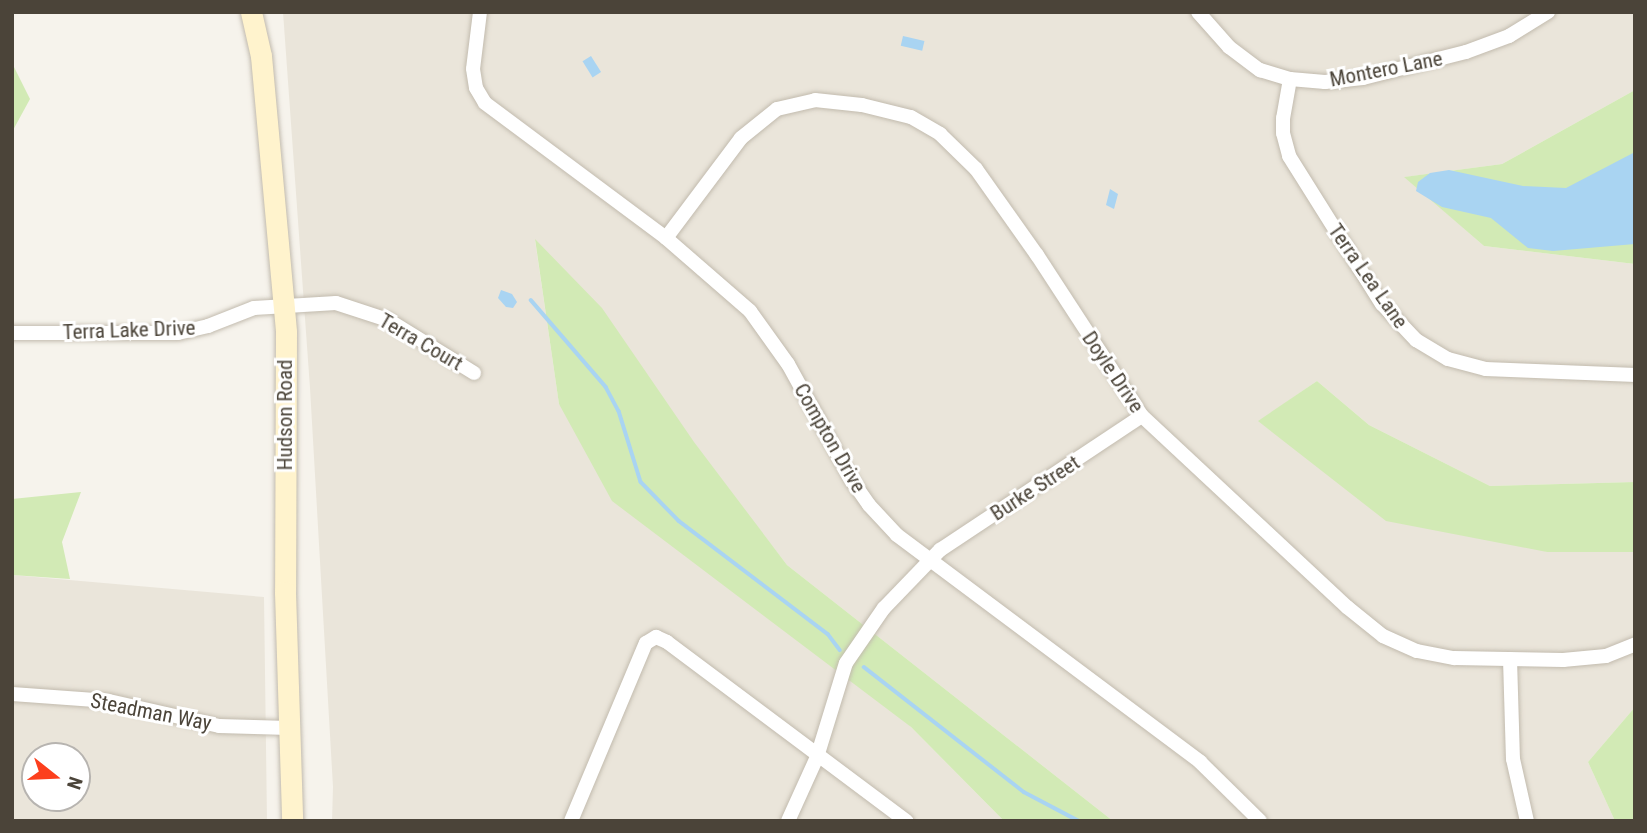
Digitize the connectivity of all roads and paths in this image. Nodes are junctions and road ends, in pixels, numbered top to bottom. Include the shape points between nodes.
1 (251, 12) edge
2 (480, 12) edge
3 (1198, 12) edge
4 (1548, 12) edge
5 (1290, 79) junction
6 (666, 238) junction
7 (284, 305) junction
8 (12, 333) edge
9 (474, 373) dead end
10 (1635, 375) edge
11 (1142, 416) junction
12 (929, 559) junction
13 (1635, 644) edge
14 (1510, 659) junction
15 (12, 694) edge
16 (289, 728) junction
17 (817, 757) junction
18 (292, 821) edge
19 (571, 821) edge
20 (788, 821) edge
21 (906, 821) edge
22 (1260, 821) edge
23 (1527, 821) edge

1 - 7 street, Hudson Road via 261,55
2 - 6 street, Compton Drive via 473,69 485,103
3 - 5 street, Montero Lane via 1250,63
4 - 5 street, Montero Lane via 1509,36 1466,52 1344,81
5 - 10 street, Terra Lea Lane via 1283,118 1290,156 1382,303 1416,340 1448,359 1486,369
6 - 11 street, Doyle Drive via 741,138 777,109 814,100 911,117 940,134 975,169
6 - 12 street, Compton Drive via 766,330 858,490 897,535
7 - 8 street, Terra Lake Drive via 254,308 178,333
7 - 9 street, Terra Court via 323,302 366,311
7 - 16 street, Hudson Road
11 - 12 street, Burke Street
11 - 14 street, Doyle Drive via 1383,636 1434,655
12 - 17 street, Burke Street via 884,608 846,663
12 - 22 street, Compton Drive via 1200,762
13 - 14 street, Doyle Drive via 1606,656
14 - 23 street via 1513,759
15 - 16 street, Steadman Way via 109,701 219,726
16 - 18 street, Hudson Road
17 - 19 street via 667,642 650,639
17 - 20 street, Burke Street
17 - 21 street

